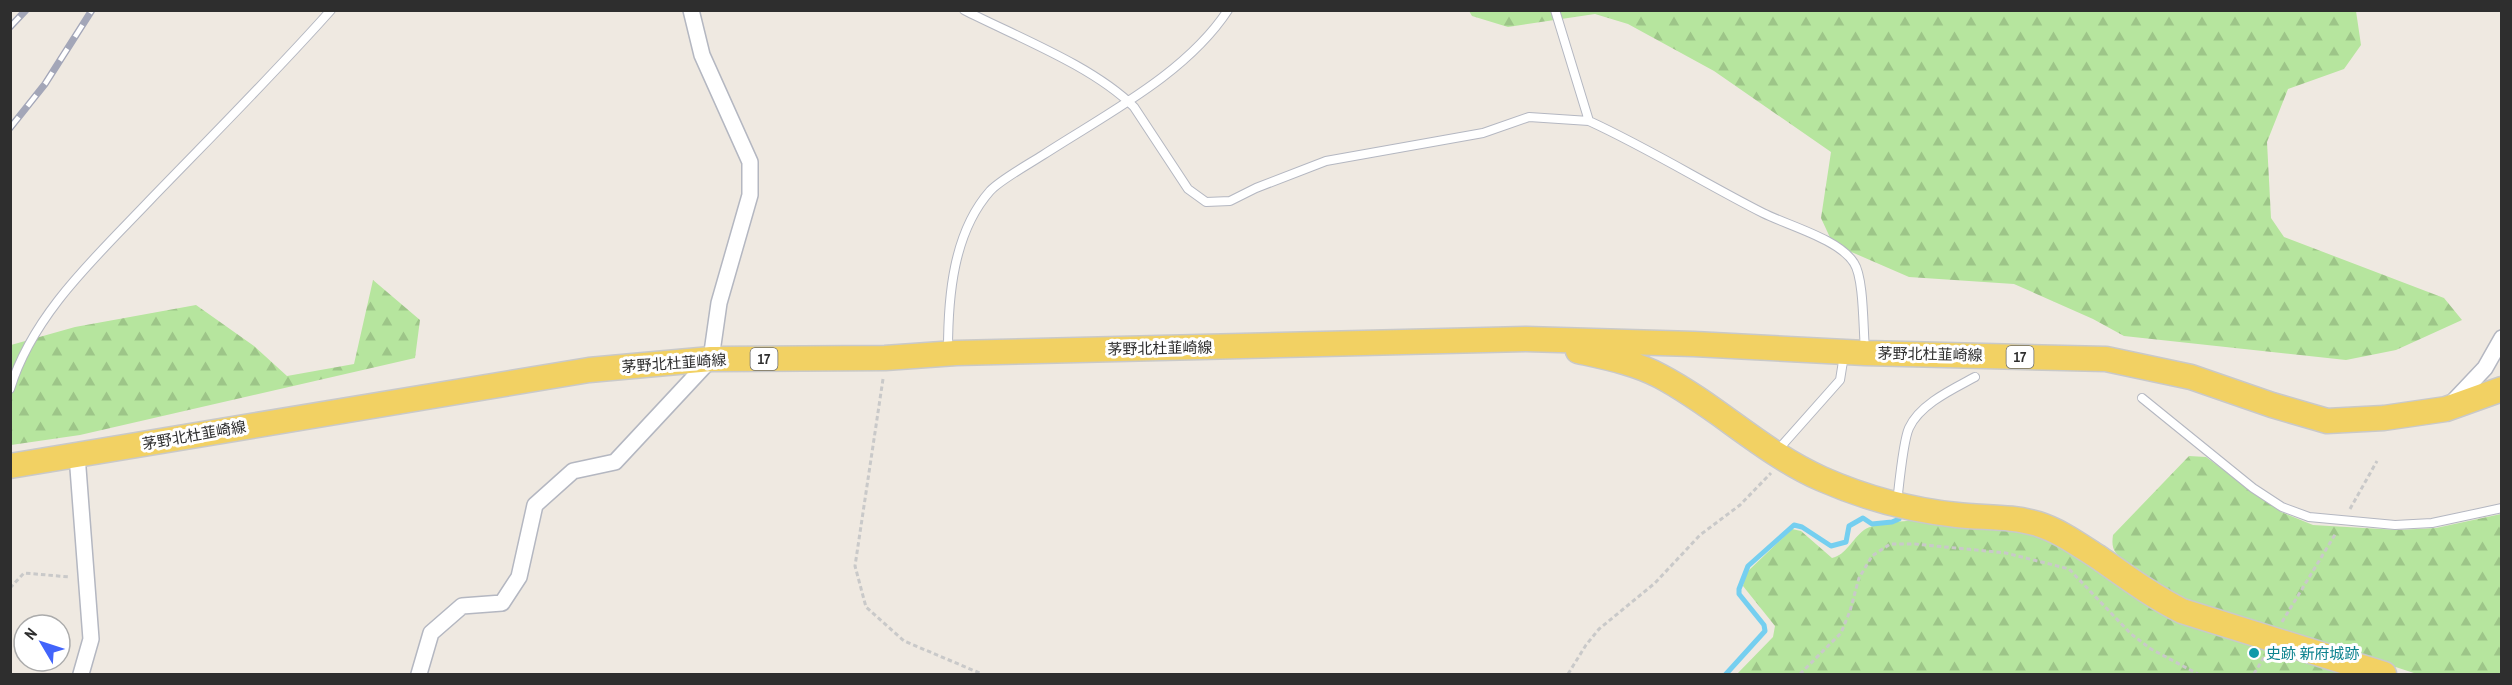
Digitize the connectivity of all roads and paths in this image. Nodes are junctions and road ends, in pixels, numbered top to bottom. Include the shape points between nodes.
1 (331, 10) edge
2 (691, 10) edge
3 (964, 10) edge
4 (1228, 10) edge
5 (1555, 10) edge
6 (1127, 100) junction
7 (1588, 121) junction
8 (2502, 338) edge
9 (1526, 339) junction
10 (948, 353) junction
11 (1855, 353) junction
12 (885, 358) junction
13 (711, 359) junction
14 (1975, 377) dead end
15 (10, 388) edge
16 (2502, 389) edge
17 (2142, 398) dead end
18 (2446, 409) junction
19 (77, 455) junction
20 (1781, 456) junction
21 (2377, 461) dead end
22 (10, 466) edge
23 (1896, 506) junction
24 (2502, 508) edge
25 (2343, 520) junction
26 (85, 579) junction
27 (10, 588) edge
28 (2272, 639) junction
29 (81, 675) edge
30 (419, 675) edge
31 (982, 675) edge
32 (1568, 675) edge
33 (1800, 675) edge
34 (2198, 675) edge
35 (2384, 675) edge

1 - 15 lane via 82,272 37,329
2 - 13 street via 702,55 750,162 750,195 719,303
3 - 6 lane via 1096,76
4 - 6 lane via 1216,29 1180,65
5 - 7 lane
6 - 7 lane via 1188,189 1206,201 1230,201 1326,161 1484,133 1529,117
6 - 10 lane via 991,190 964,233 948,305
7 - 11 lane via 1762,212 1834,244 1848,255 1859,274
8 - 18 street via 2485,368
9 - 10 main road, 茅野北杜韮崎線 / 17
9 - 11 main road, 茅野北杜韮崎線 / 17
9 - 20 main road, 茅野北杜韮崎線 / 17 via 1606,357 1659,375
10 - 12 main road, 茅野北杜韮崎線 / 17
11 - 18 main road, 茅野北杜韮崎線 / 17 via 2106,360 2192,377 2327,421
11 - 20 lane via 1840,380
12 - 13 main road, 茅野北杜韮崎線 / 17
12 - 31 path via 855,566 866,607 904,641
13 - 19 main road, 茅野北杜韮崎線 / 17 via 589,370
13 - 30 street via 615,462 573,471 535,505 519,578 502,603 462,606 431,633
14 - 23 lane via 1945,394 1921,413 1909,429
16 - 18 main road, 茅野北杜韮崎線 / 17
17 - 25 lane via 2282,507 2309,517
19 - 22 main road, 茅野北杜韮崎線 / 17
19 - 26 street
20 - 23 main road, 茅野北杜韮崎線 / 17 via 1820,478
20 - 32 path via 1740,505 1700,535 1655,583 1599,629
21 - 25 path
23 - 28 main road, 茅野北杜韮崎線 / 17 via 2015,519 2044,526 2182,610
24 - 25 lane via 2432,523 2395,525
25 - 28 path
26 - 27 path via 24,573
26 - 29 street via 91,639
28 - 35 main road, 茅野北杜韮崎線 / 17
33 - 34 path via 1841,633 1859,578 1872,556 1890,544 2006,553 2068,569 2131,634

